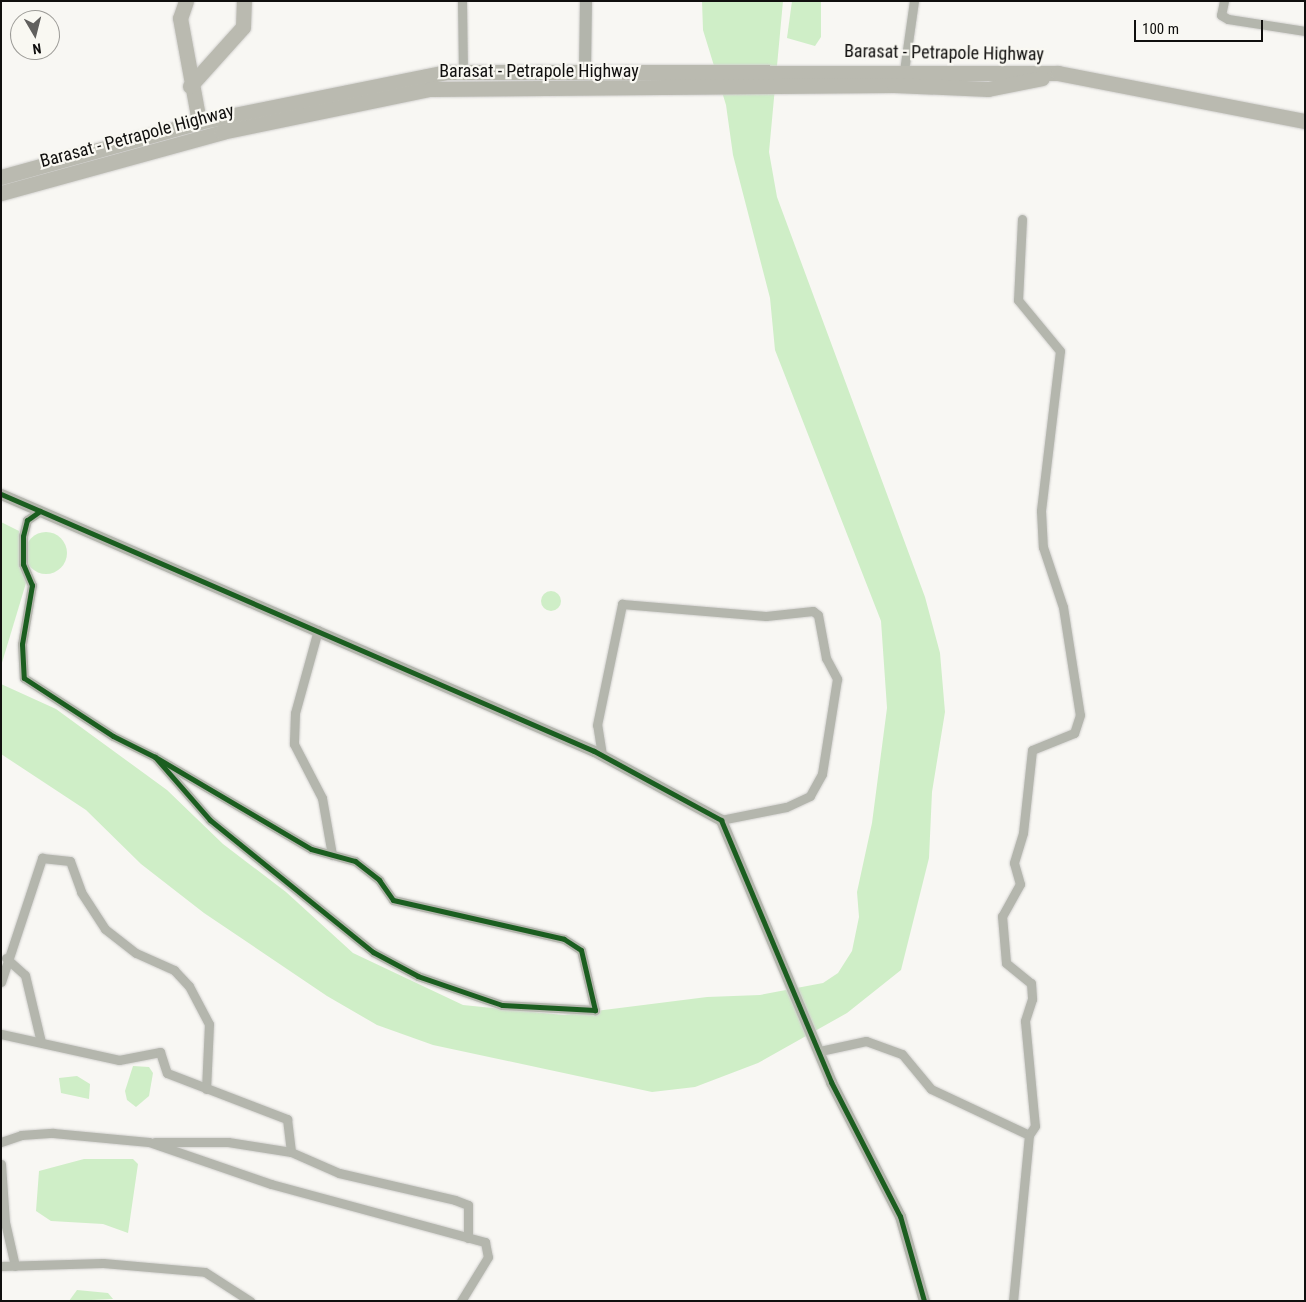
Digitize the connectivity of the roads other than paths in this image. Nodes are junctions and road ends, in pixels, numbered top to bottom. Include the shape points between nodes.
1 (186, 1) edge
2 (244, 1) edge
3 (462, 1) edge
4 (586, 1) edge
5 (914, 1) edge
6 (1224, 1) edge
7 (1305, 31) edge
8 (904, 71) junction
9 (463, 72) junction
10 (585, 72) junction
11 (1058, 73) junction
12 (833, 78) junction
13 (190, 86) junction
14 (1305, 121) edge
15 (199, 122) junction
16 (1, 177) edge
17 (1, 194) edge
18 (1022, 219) dead end
19 (1, 494) edge
20 (40, 511) junction
21 (318, 630) junction
22 (602, 755) junction
23 (155, 757) junction
24 (721, 820) junction
25 (332, 855) junction
26 (6, 958) junction
27 (1, 982) edge
28 (1, 1034) edge
29 (41, 1042) junction
30 (819, 1049) junction
31 (206, 1089) junction
32 (1029, 1135) junction
33 (1, 1142) edge
34 (149, 1142) junction
35 (291, 1152) junction
36 (1, 1164) edge
37 (468, 1238) junction
38 (1, 1266) edge
39 (15, 1266) junction
40 (250, 1301) edge
41 (461, 1301) edge
42 (924, 1301) edge
43 (1013, 1301) edge

1 - 13 highway via 180,18
2 - 13 highway via 243,27
3 - 9 street
4 - 10 main road
5 - 8 street
6 - 7 street via 1221,15 1228,19
8 - 11 highway, Barasat - Petrapole Highway
8 - 12 highway, Barasat - Petrapole Highway
9 - 10 highway, Barasat - Petrapole Highway
9 - 15 highway, Barasat - Petrapole Highway
10 - 12 highway, Barasat - Petrapole Highway via 675,71
11 - 12 highway, Barasat - Petrapole Highway via 988,89
11 - 14 highway, Barasat - Petrapole Highway
12 - 17 highway, Barasat - Petrapole Highway via 674,89 430,89 222,132
13 - 15 highway
15 - 16 highway, Barasat - Petrapole Highway
18 - 32 street via 1018,300 1060,351 1041,512 1044,546 1063,607 1080,715 1074,733 1032,750 1024,833 1014,863 1020,884 1002,916 1006,963 1031,983 1032,998 1025,1022 1035,1126
19 - 20 street
20 - 21 street
20 - 23 street via 27,520 23,536 23,564 32,585 22,644 24,678 113,736
21 - 22 street
21 - 25 street via 295,713 294,744 322,798
22 - 24 street
22 - 24 street via 597,725 622,604 766,616 813,611 818,615 826,658 837,679 822,774 810,796 754,817
23 - 25 street via 311,849
23 - 25 street via 210,820 373,952 418,976 502,1005 595,1010 581,950 564,939 393,900 380,880 354,861
24 - 30 street
26 - 27 street
26 - 29 street via 25,975
26 - 31 street via 42,858 70,861 81,892 105,930 136,953 174,970 189,986 209,1024
28 - 29 street
29 - 31 street via 119,1060 160,1052 167,1073
30 - 32 street via 866,1041 902,1054 931,1089
30 - 42 street via 831,1082 900,1216
31 - 35 street via 287,1119
32 - 43 street
33 - 34 street via 21,1135 53,1133
34 - 35 street via 228,1142
34 - 37 street via 271,1184
35 - 37 street via 339,1173 468,1205
36 - 39 street via 5,1222
37 - 41 street via 485,1242 488,1257
38 - 39 street
39 - 40 street via 103,1263 204,1272

